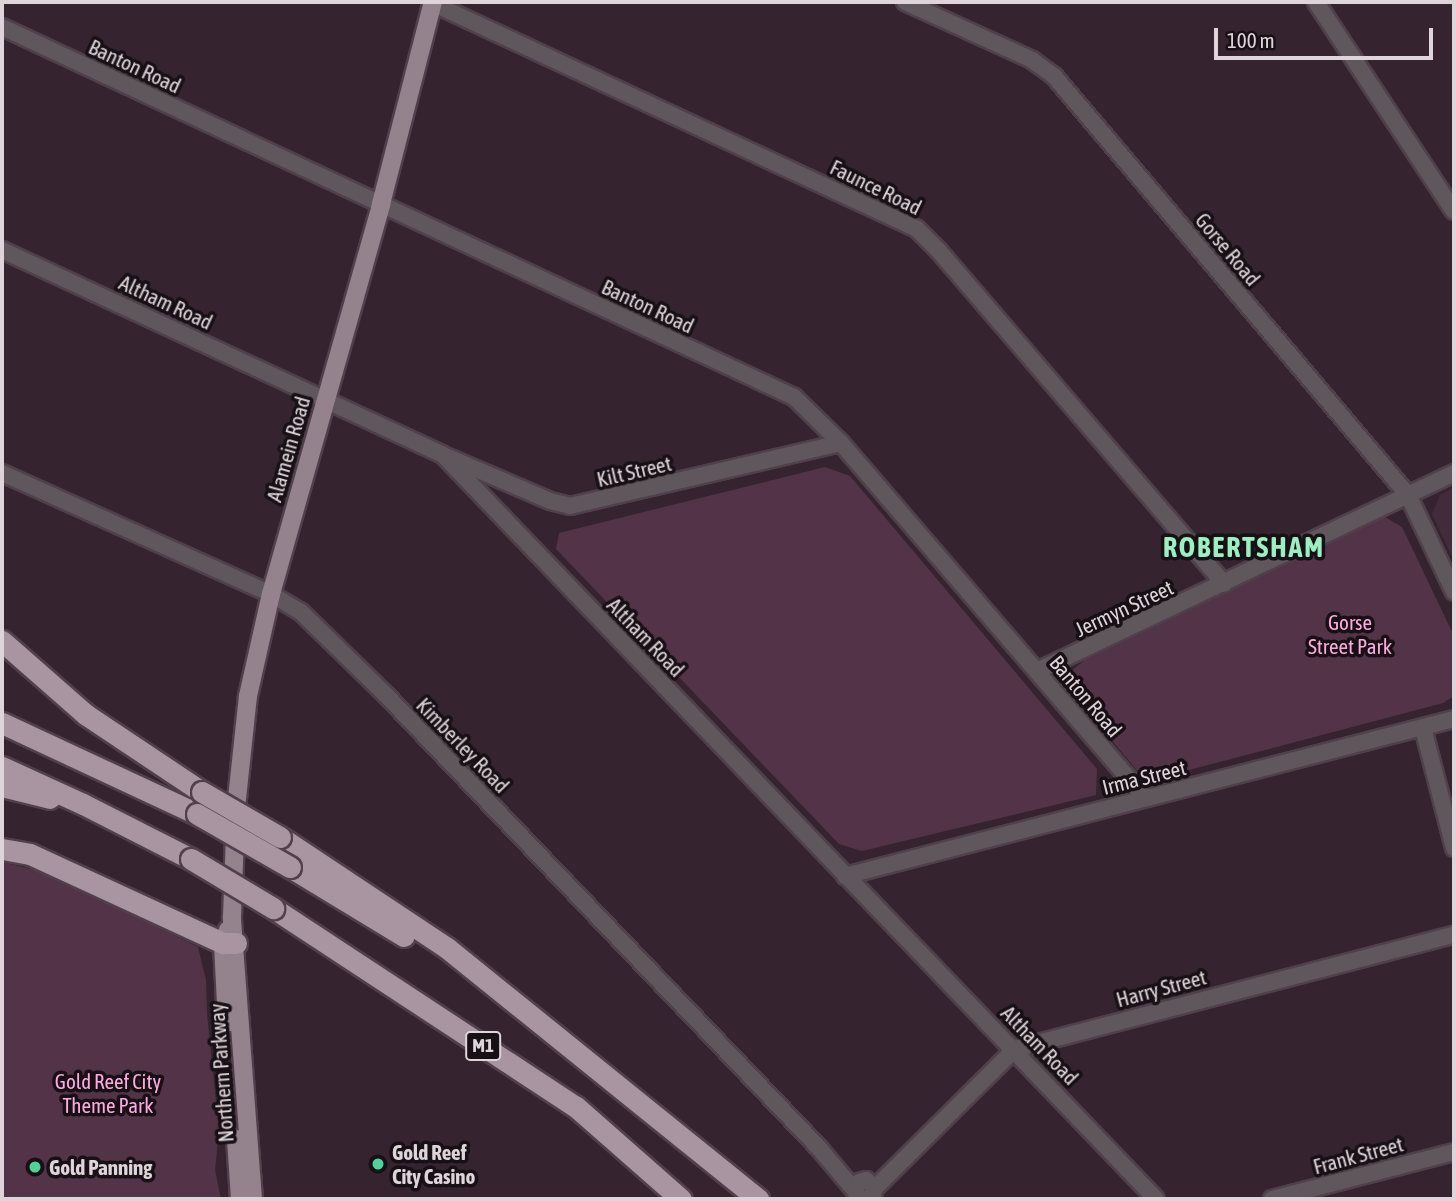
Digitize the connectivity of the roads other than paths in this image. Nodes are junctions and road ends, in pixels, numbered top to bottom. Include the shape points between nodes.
1 (432, 2) edge
2 (905, 2) edge
3 (1316, 2) edge
4 (2, 27) edge
5 (381, 204) junction
6 (1454, 211) edge
7 (2, 250) edge
8 (327, 399) junction
9 (841, 443) junction
10 (443, 455) junction
11 (2, 473) edge
12 (1454, 473) edge
13 (1408, 495) junction
14 (1224, 584) junction
15 (1454, 592) edge
16 (271, 594) junction
17 (2, 641) edge
18 (1037, 671) junction
19 (1454, 719) edge
20 (2, 723) edge
21 (1423, 728) junction
22 (2, 767) edge
23 (2, 786) edge
24 (1145, 798) junction
25 (83, 804) junction
26 (1454, 848) edge
27 (2, 849) edge
28 (845, 876) junction
29 (1454, 935) edge
30 (229, 943) junction
31 (508, 999) junction
32 (1015, 1049) junction
33 (1454, 1152) edge
34 (866, 1193) edge
35 (240, 1199) edge
36 (253, 1199) edge
37 (681, 1199) edge
38 (758, 1199) edge
39 (1156, 1199) edge
40 (1272, 1199) edge

1 - 5 main road, Alamein Road
1 - 14 street, Faunce Road via 917,229
2 - 13 street, Gorse Road via 1032,60 1054,76
3 - 6 street
4 - 5 street, Banton Road
5 - 8 main road, Alamein Road
5 - 9 street, Banton Road via 774,386 809,409
7 - 8 street, Altham Road
8 - 10 street, Altham Road
8 - 16 main road, Alamein Road
9 - 10 street, Kilt Street via 570,506
9 - 18 street, Banton Road
10 - 28 street, Altham Road
11 - 16 street, Kimberley Road
12 - 13 street, Jermyn Street
13 - 14 street, Jermyn Street
13 - 15 street, Gorse Road
14 - 18 street, Jermyn Street
16 - 30 main road, Alamein Road via 248,696
16 - 34 street, Kimberley Road via 301,612 386,695
17 - 31 highway, bridge via 85,714 447,948
18 - 24 street, Banton Road
19 - 21 street, Irma Street
20 - 31 highway, M1, bridge via 197,814
21 - 24 street, Irma Street
21 - 26 street
22 - 25 highway, M1
23 - 25 highway
24 - 28 street, Irma Street
25 - 37 highway, M1, bridge via 191,859 273,908 575,1106
27 - 30 highway via 30,854
28 - 32 street, Altham Road
29 - 32 street, Harry Street
30 - 35 main road, Northern Parkway
30 - 36 main road, Northern Parkway
31 - 38 highway, M1
32 - 34 street, Harry Street
32 - 39 street, Altham Road
33 - 40 street, Frank Street

